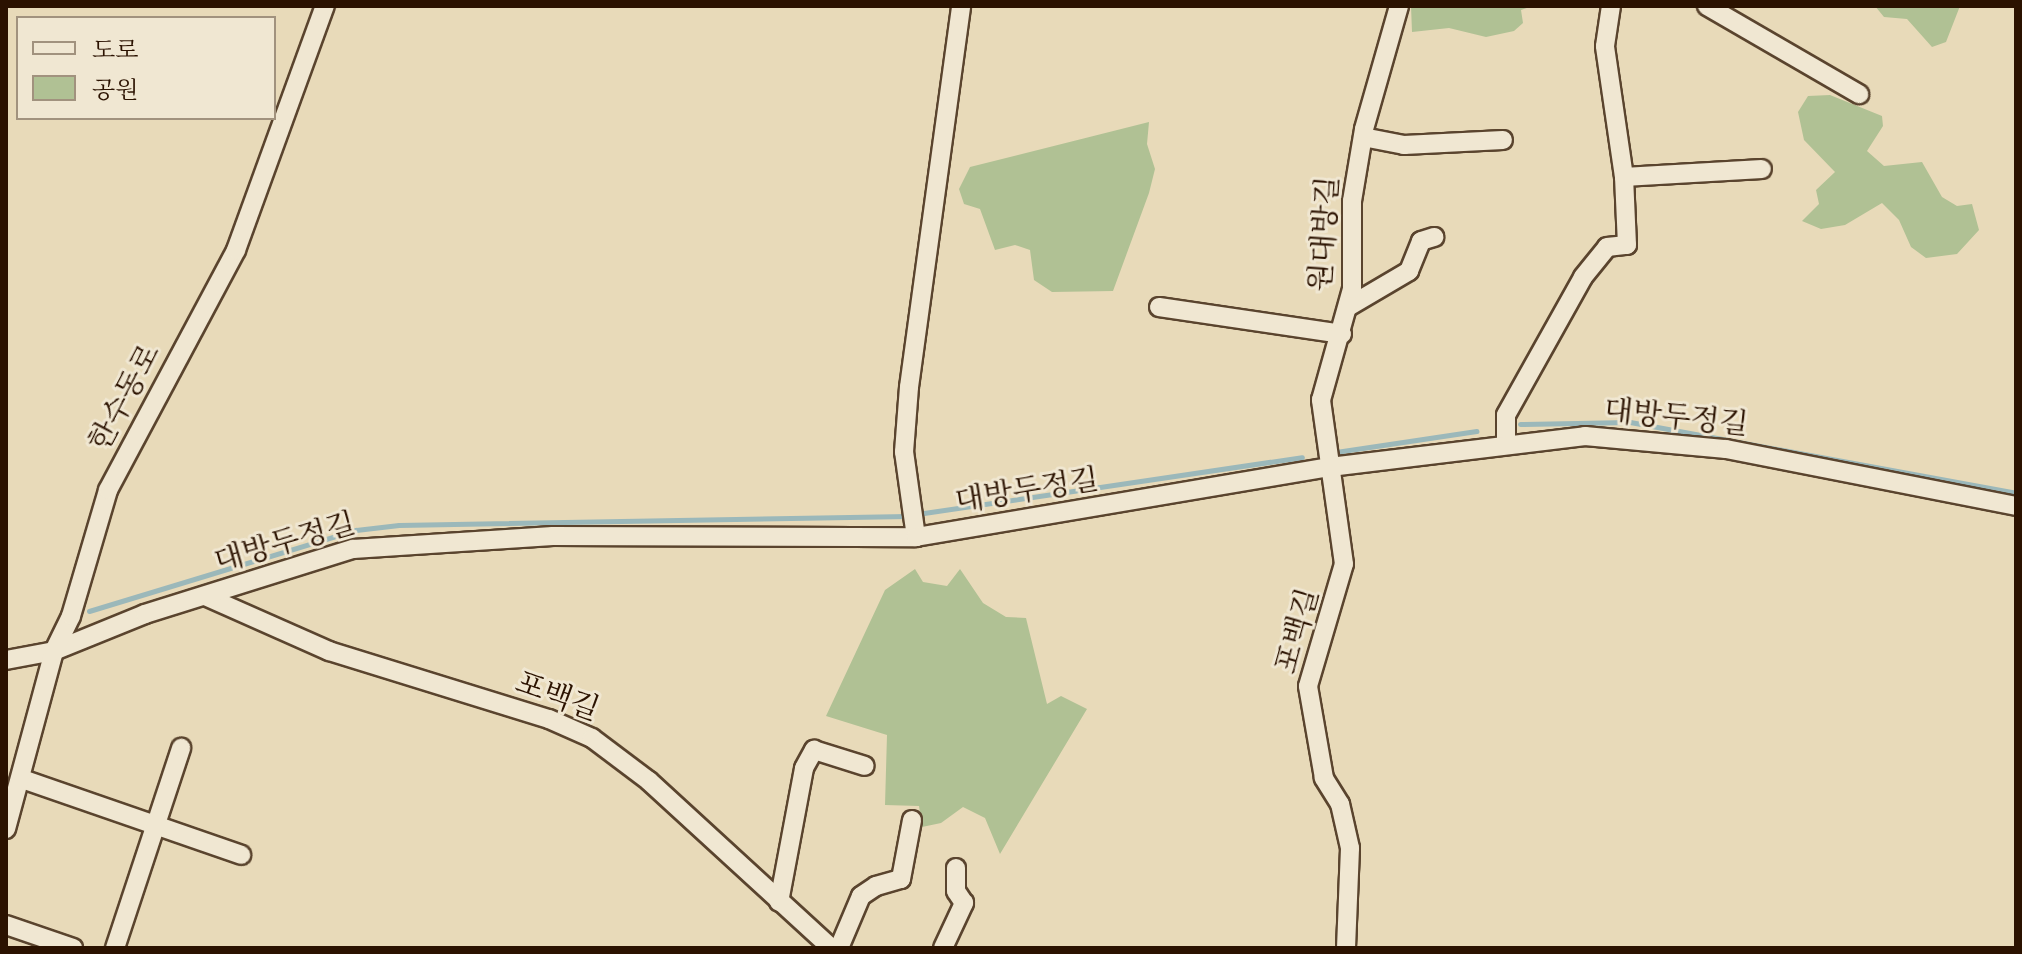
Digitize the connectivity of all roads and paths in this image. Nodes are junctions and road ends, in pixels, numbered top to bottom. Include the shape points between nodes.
1 (325, 6) edge
2 (961, 6) edge
3 (1399, 6) edge
4 (1611, 6) edge
5 (1707, 6) edge
6 (1859, 94) dead end
7 (1363, 137) junction
8 (1503, 140) dead end
9 (1762, 169) dead end
10 (1624, 177) junction
11 (1434, 237) dead end
12 (1159, 307) dead end
13 (1348, 307) junction
14 (1342, 334) junction
15 (1506, 444) junction
16 (1330, 467) junction
17 (2016, 506) edge
18 (914, 522) junction
19 (205, 596) junction
20 (54, 651) junction
21 (6, 660) edge
22 (181, 748) dead end
23 (865, 766) dead end
24 (22, 779) junction
25 (912, 820) dead end
26 (156, 823) junction
27 (6, 829) edge
28 (241, 855) dead end
29 (956, 868) dead end
30 (779, 902) junction
31 (6, 925) edge
32 (821, 945) edge
33 (73, 948) edge
34 (115, 948) edge
35 (839, 948) edge
36 (943, 948) edge
37 (1346, 948) edge

1 - 20 street, 한수동로 via 236,250 108,490 71,616
2 - 18 street via 909,387 904,452
3 - 7 street, 원대방길
4 - 10 street via 1605,46
5 - 6 street
7 - 8 street via 1404,145
7 - 13 street, 원대방길 via 1352,201
9 - 10 street
10 - 15 street via 1627,245 1607,247 1583,277 1506,415
11 - 13 street via 1421,241 1409,271
12 - 14 street
13 - 14 street, 원대방길
14 - 16 street, 원대방길 via 1321,400
15 - 16 street, 대방두정길
15 - 17 street, 대방두정길 via 1585,436 1726,449
16 - 18 street, 대방두정길
16 - 37 street, 포백길 via 1344,564 1308,686 1324,778 1340,804 1350,848
18 - 19 street, 대방두정길 via 387,544 331,555
19 - 20 street, 대방두정길
19 - 30 street, 포백길 via 329,651 583,733 649,781
20 - 21 street, 대방두정길
20 - 24 street, 한수동로
22 - 26 street
23 - 30 street via 814,750 804,768
24 - 26 street
24 - 27 street, 한수동로
25 - 35 street via 901,879 861,896
26 - 28 street
26 - 34 street
29 - 36 street via 956,891 964,903
30 - 32 street, 포백길
31 - 33 street

